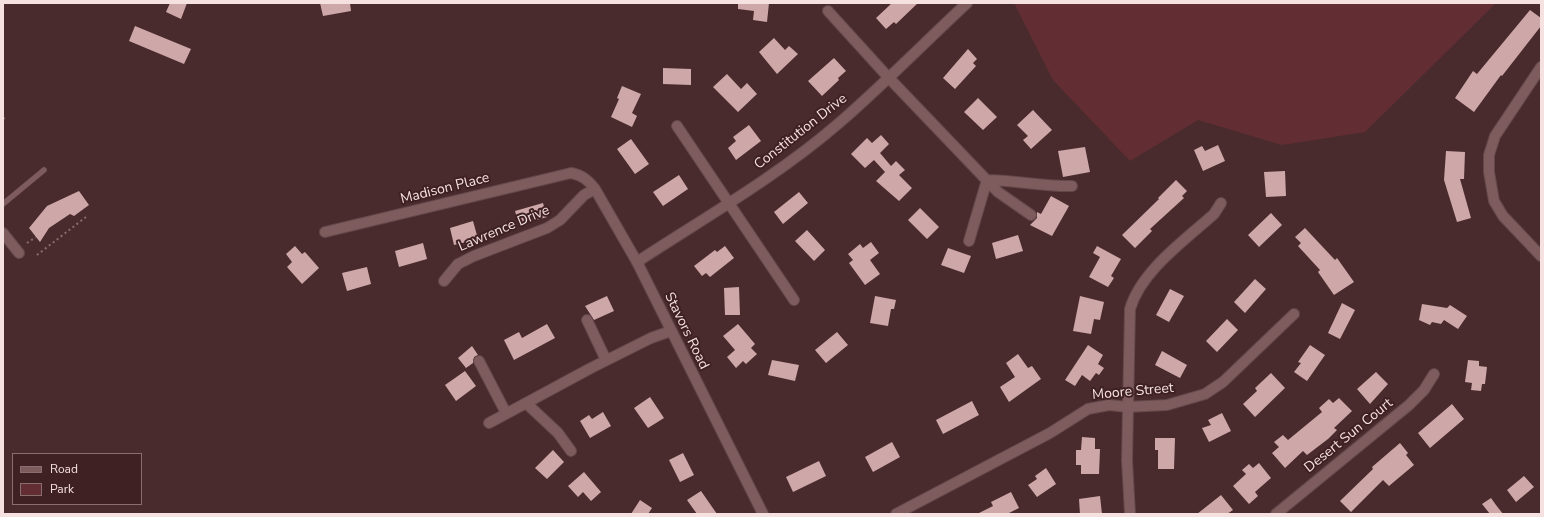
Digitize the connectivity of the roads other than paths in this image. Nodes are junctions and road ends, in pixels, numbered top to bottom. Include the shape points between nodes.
1 (967, 3) edge
2 (828, 11) dead end
3 (1541, 67) edge
4 (888, 77) junction
5 (677, 126) dead end
6 (44, 170) dead end
7 (571, 173) joint
8 (987, 180) junction
9 (1072, 186) dead end
10 (595, 189) junction
11 (729, 203) junction
12 (1221, 203) dead end
13 (3, 204) edge
14 (1031, 215) dead end
15 (325, 232) dead end
16 (3, 233) edge
17 (969, 241) dead end
18 (19, 253) dead end
19 (1541, 256) edge
20 (637, 262) junction
21 (444, 281) dead end
22 (794, 300) dead end
23 (1294, 314) dead end
24 (586, 320) dead end
25 (671, 331) junction
26 (606, 360) junction
27 (479, 361) dead end
28 (1434, 374) dead end
29 (526, 403) junction
30 (1127, 407) junction
31 (506, 413) junction
32 (489, 422) dead end
33 (571, 451) dead end
34 (763, 514) edge
35 (896, 514) edge
36 (1130, 514) edge
37 (1276, 514) edge

1 - 4 street, Constitution Drive
2 - 4 street
3 - 19 street via 1495,136 1488,155 1494,201 1503,216
4 - 8 street
4 - 11 street, Constitution Drive via 802,153
5 - 11 street
6 - 13 lane
7 - 10 street, Stavors Road via 584,177
7 - 15 street, Madison Place
8 - 9 street via 1056,187
8 - 14 street via 1005,198
8 - 17 street
10 - 20 street, Stavors Road
10 - 21 street, Lawrence Drive via 584,195 560,220 547,228 458,264
11 - 20 street, Constitution Drive
11 - 22 street
12 - 30 street via 1214,214 1148,275 1137,291 1130,309
16 - 18 street
20 - 25 street, Stavors Road
23 - 30 street, Moore Street via 1223,382 1205,394 1167,405
24 - 26 street
25 - 26 street
25 - 34 street, Stavors Road
26 - 29 street
27 - 31 street
28 - 37 street, Desert Sun Court via 1424,390 1409,405
29 - 31 street
29 - 33 street via 558,433
30 - 35 street, Moore Street via 1109,405 1088,408 1050,433
30 - 36 street
31 - 32 street

